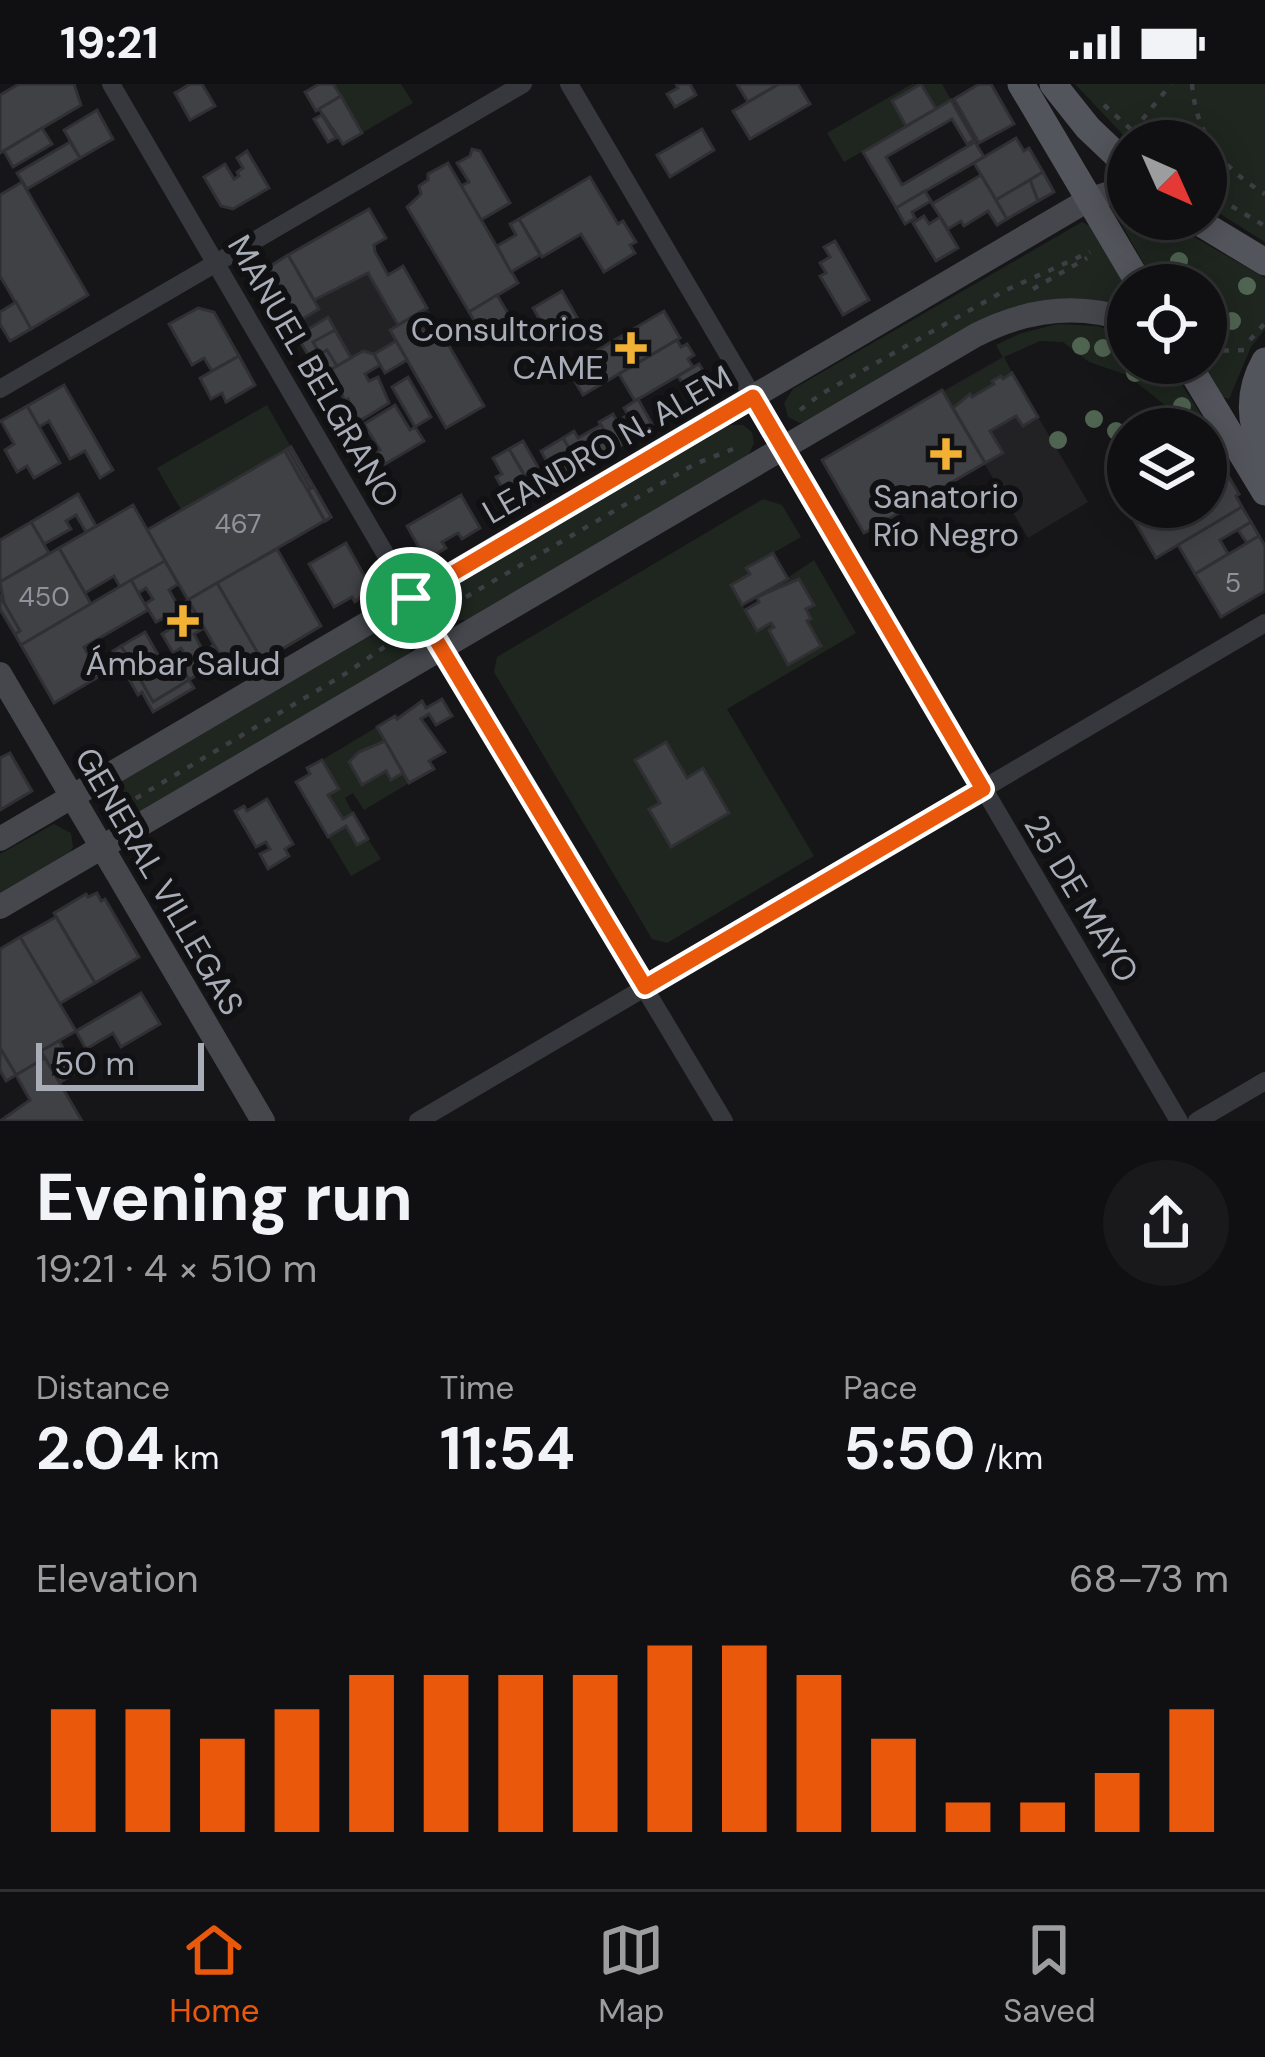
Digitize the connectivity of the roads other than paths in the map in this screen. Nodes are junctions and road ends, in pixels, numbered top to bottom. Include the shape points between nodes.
1 (111, 84) edge
2 (523, 84) edge
3 (569, 84) edge
4 (1021, 84) edge
5 (1053, 84) edge
6 (1107, 146) edge
7 (1107, 194) edge
8 (1088, 200) junction
9 (1220, 240) edge
10 (1265, 262) edge
11 (216, 263) junction
12 (1127, 264) edge
13 (1107, 316) edge
14 (1254, 355) edge
15 (1199, 384) edge
16 (0, 389) edge
17 (1206, 395) junction
18 (753, 397) junction
19 (782, 448) junction
20 (1262, 448) edge
21 (1265, 492) edge
22 (411, 598) junction
23 (1265, 623) edge
24 (444, 647) junction
25 (0, 674) edge
26 (983, 789) junction
27 (71, 797) junction
28 (0, 838) edge
29 (101, 848) junction
30 (0, 908) edge
31 (645, 987) junction
32 (1265, 1081) edge
33 (263, 1121) edge
34 (418, 1121) edge
35 (724, 1121) edge
36 (1179, 1121) edge
37 (1196, 1121) edge

1 - 11 street, MANUEL BELGRANO
2 - 11 street
3 - 18 street, 25 DE MAYO
4 - 8 main road
5 - 6 main road
7 - 8 main road, LEANDRO N. ALEM
8 - 12 main road
8 - 18 main road, LEANDRO N. ALEM
9 - 10 main road
11 - 16 street
11 - 22 street, MANUEL BELGRANO
13 - 19 main road via 1069,309 1010,319
14 - 20 main road
15 - 17 main road
17 - 20 main road
17 - 21 main road
18 - 19 street, 25 DE MAYO
18 - 22 main road, LEANDRO N. ALEM
19 - 24 main road
19 - 26 street, 25 DE MAYO
22 - 24 street, MANUEL BELGRANO
22 - 27 main road, LEANDRO N. ALEM
23 - 26 street
24 - 29 main road
24 - 31 street, MANUEL BELGRANO
25 - 27 main road, GENERAL VILLEGAS
26 - 31 street
26 - 36 street, 25 DE MAYO
27 - 28 main road, LEANDRO N. ALEM
27 - 29 main road, GENERAL VILLEGAS
29 - 30 main road
29 - 33 main road, GENERAL VILLEGAS
31 - 34 street
31 - 35 street, MANUEL BELGRANO
32 - 37 street

